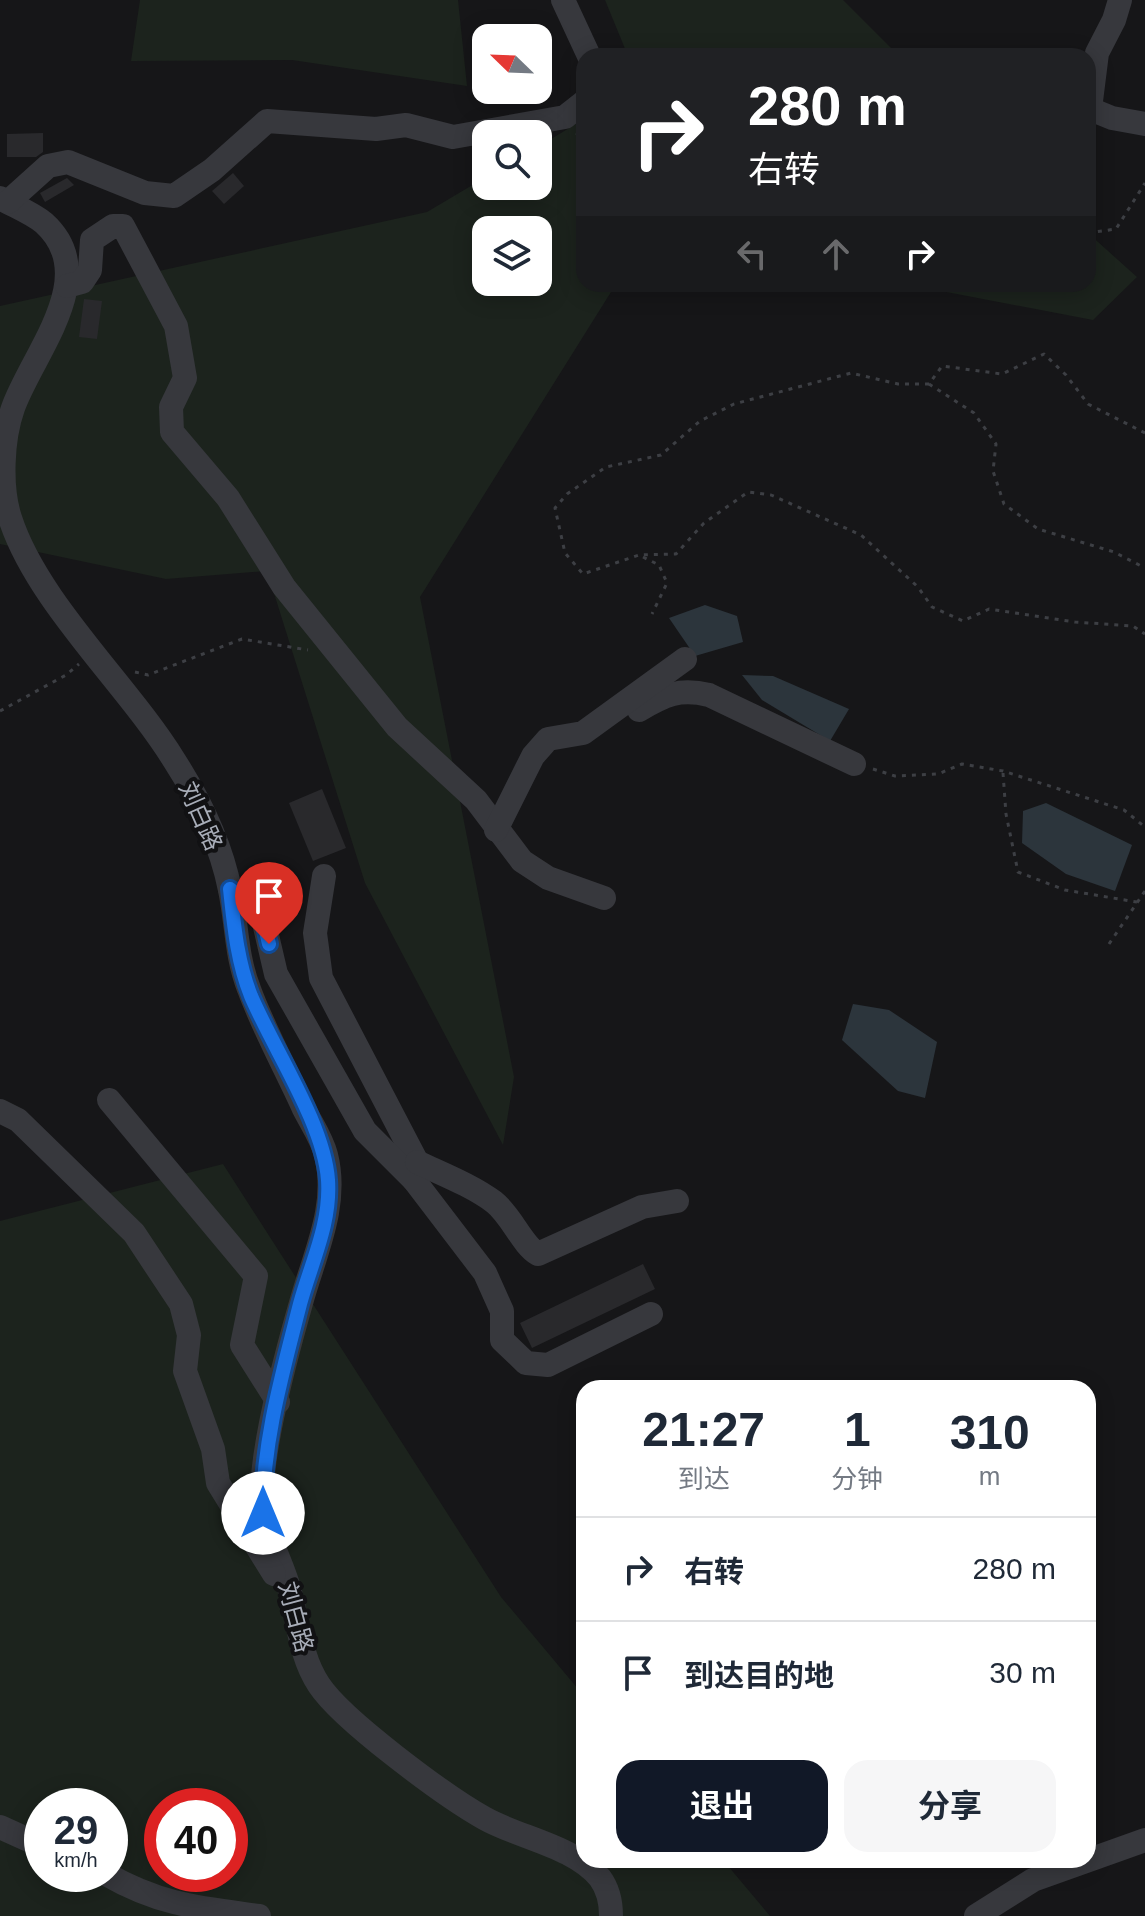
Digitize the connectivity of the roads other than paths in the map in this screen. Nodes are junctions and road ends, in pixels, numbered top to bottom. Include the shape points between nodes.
1 (563, 0) edge
2 (1120, 0) edge
3 (585, 48) edge
4 (1096, 61) edge
5 (576, 108) edge
6 (1096, 111) edge
7 (1145, 124) edge
8 (4, 200) edge
9 (67, 286) junction
10 (4, 437) edge
11 (685, 659) dead end
12 (611, 716) junction
13 (854, 764) road end
14 (496, 830) junction
15 (324, 876) dead end
16 (230, 889) junction
17 (604, 898) dead end
18 (109, 1100) dead end
19 (0, 1111) edge
20 (415, 1171) junction
21 (677, 1201) dead end
22 (651, 1314) dead end
23 (278, 1402) junction
24 (288, 1585) junction
25 (0, 1827) edge
26 (24, 1838) edge
27 (1145, 1840) edge
28 (1096, 1858) edge
29 (576, 1859) edge
30 (588, 1868) edge
31 (1067, 1868) edge
32 (128, 1886) edge
33 (259, 1916) edge
34 (611, 1916) edge
35 (976, 1916) edge

1 - 3 street
2 - 4 street
5 - 8 street via 565,117 453,137 406,125 376,129 267,121 174,196 145,193 68,162 48,166
6 - 7 street
8 - 9 street via 46,225 64,256
9 - 10 street, 刘白路
9 - 14 street via 82,282 90,270 92,240 113,226 123,226 179,339 185,378 171,407 172,432 228,498 284,587 397,727 476,800
10 - 16 street, 刘白路 via 8,514 26,558 182,774 210,826
11 - 12 street
12 - 13 street via 628,716 671,692 690,691 709,695
12 - 14 street via 583,733 548,739 533,756
14 - 17 street via 522,861 548,878
15 - 20 street via 315,933 321,978
16 - 20 street via 262,914 276,974 365,1131
16 - 23 street, 刘白路 via 238,959 325,1153 329,1183 326,1222
18 - 23 street via 256,1276 242,1345
19 - 24 street via 18,1120 134,1233 181,1304 189,1335 185,1371 213,1449 218,1483 272,1573
20 - 21 street via 495,1203 538,1254 642,1207
20 - 22 street via 485,1273 502,1311 502,1340 526,1363 548,1365
23 - 24 street, 刘白路 via 262,1477 263,1513
24 - 29 street, 刘白路 via 306,1658 339,1710 483,1818
25 - 26 street
27 - 28 street
30 - 34 street, 刘白路 via 610,1896
31 - 35 street via 1033,1880
32 - 33 street via 150,1898 188,1907

